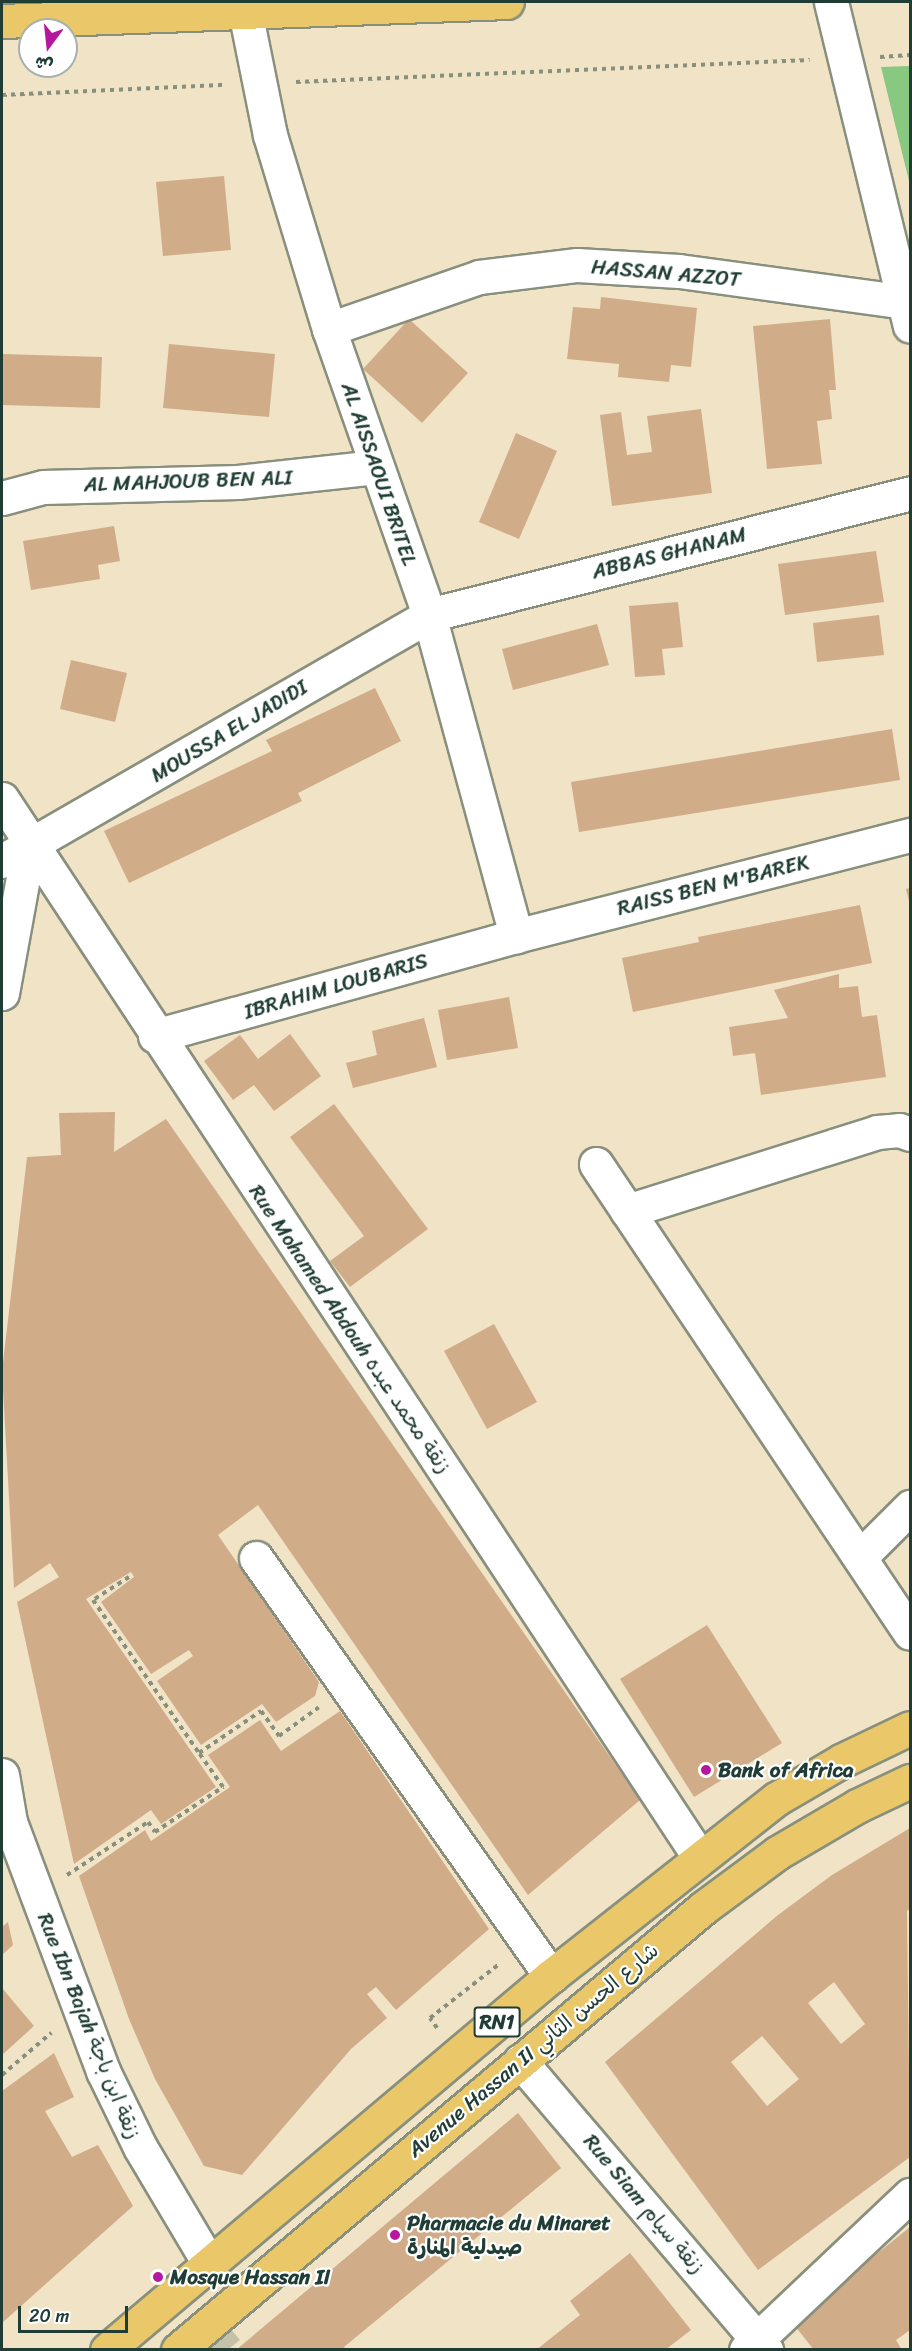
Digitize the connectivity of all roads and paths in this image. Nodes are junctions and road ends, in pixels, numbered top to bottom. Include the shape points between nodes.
1 (507, 2) edge
2 (831, 2) edge
3 (245, 11) junction
4 (2, 21) edge
5 (910, 56) edge
6 (844, 59) junction
7 (260, 84) junction
8 (2, 95) edge
9 (908, 314) edge
10 (329, 329) junction
11 (376, 467) junction
12 (910, 493) edge
13 (2, 498) edge
14 (429, 615) junction
15 (2, 799) edge
16 (910, 835) edge
17 (15, 853) edge
18 (516, 936) junction
19 (2, 993) edge
20 (155, 1036) junction
21 (910, 1134) edge
22 (596, 1164) dead end
23 (627, 1211) junction
24 (910, 1507) edge
25 (860, 1557) junction
26 (256, 1558) dead end
27 (129, 1577) dead end
28 (910, 1633) edge
29 (347, 1687) junction
30 (910, 1728) edge
31 (199, 1753) junction
32 (2, 1775) edge
33 (910, 1781) edge
34 (6, 1824) edge
35 (700, 1858) junction
36 (36, 1896) junction
37 (551, 1976) junction
38 (79, 2010) junction
39 (520, 2061) junction
40 (2, 2075) edge
41 (910, 2194) edge
42 (209, 2263) junction
43 (757, 2346) edge
44 (107, 2349) edge
45 (178, 2349) edge

1 - 3 main road
2 - 6 street
3 - 4 main road
3 - 7 street, AL AISSAOUI BRITEL
5 - 6 path
6 - 7 path
6 - 9 street
7 - 8 path
7 - 10 street, AL AISSAOUI BRITEL via 270,135
9 - 10 street, HASSAN AZZOT via 679,271 577,265 479,277
10 - 11 street, AL AISSAOUI BRITEL
11 - 13 street, AL MAHJOUB BEN ALI via 261,480 43,487
11 - 14 street, AL AISSAOUI BRITEL
12 - 14 street, ABBAS GHANAM
14 - 17 street, MOUSSA EL JADIDI
14 - 18 street, AL AISSAOUI BRITEL
15 - 17 street, Rue Mohamed Abdouh زنقة محمد عبده
16 - 18 street, RAISS BEN M'BAREK
17 - 19 street
17 - 20 street, Rue Mohamed Abdouh زنقة محمد عبده
18 - 20 street, IBRAHIM LOUBARIS
20 - 35 street, Rue Mohamed Abdouh زنقة محمد عبده
21 - 23 street via 899,1130 877,1132
22 - 23 street
23 - 25 street
24 - 25 street
25 - 28 street
26 - 29 street
27 - 31 path via 93,1600
29 - 31 path via 279,1736 261,1711
29 - 37 street
30 - 35 main road, Avenue Hassan II شارع الحسن الثاني / RN1 via 841,1761 776,1799
31 - 36 path via 223,1787 155,1832 148,1822
32 - 34 street, Rue Ibn Bajah زنقة ابن باجة
33 - 39 main road, Avenue Hassan II شارع الحسن الثاني / RN1 via 857,1806 777,1853 703,1908
34 - 36 street, Rue Ibn Bajah زنقة ابن باجة
35 - 37 main road, Avenue Hassan II شارع الحسن الثاني / RN1
36 - 38 street, Rue Ibn Bajah زنقة ابن باجة
37 - 42 main road, Avenue Hassan II شارع الحسن الثاني / RN1
38 - 40 path
38 - 42 street, Rue Ibn Bajah زنقة ابن باجة via 140,2147
39 - 43 street, Rue Siam زنقة سيام
39 - 45 main road, Avenue Hassan II شارع الحسن الثاني / RN1
41 - 43 street
42 - 44 main road, Avenue Hassan II شارع الحسن الثاني / RN1

